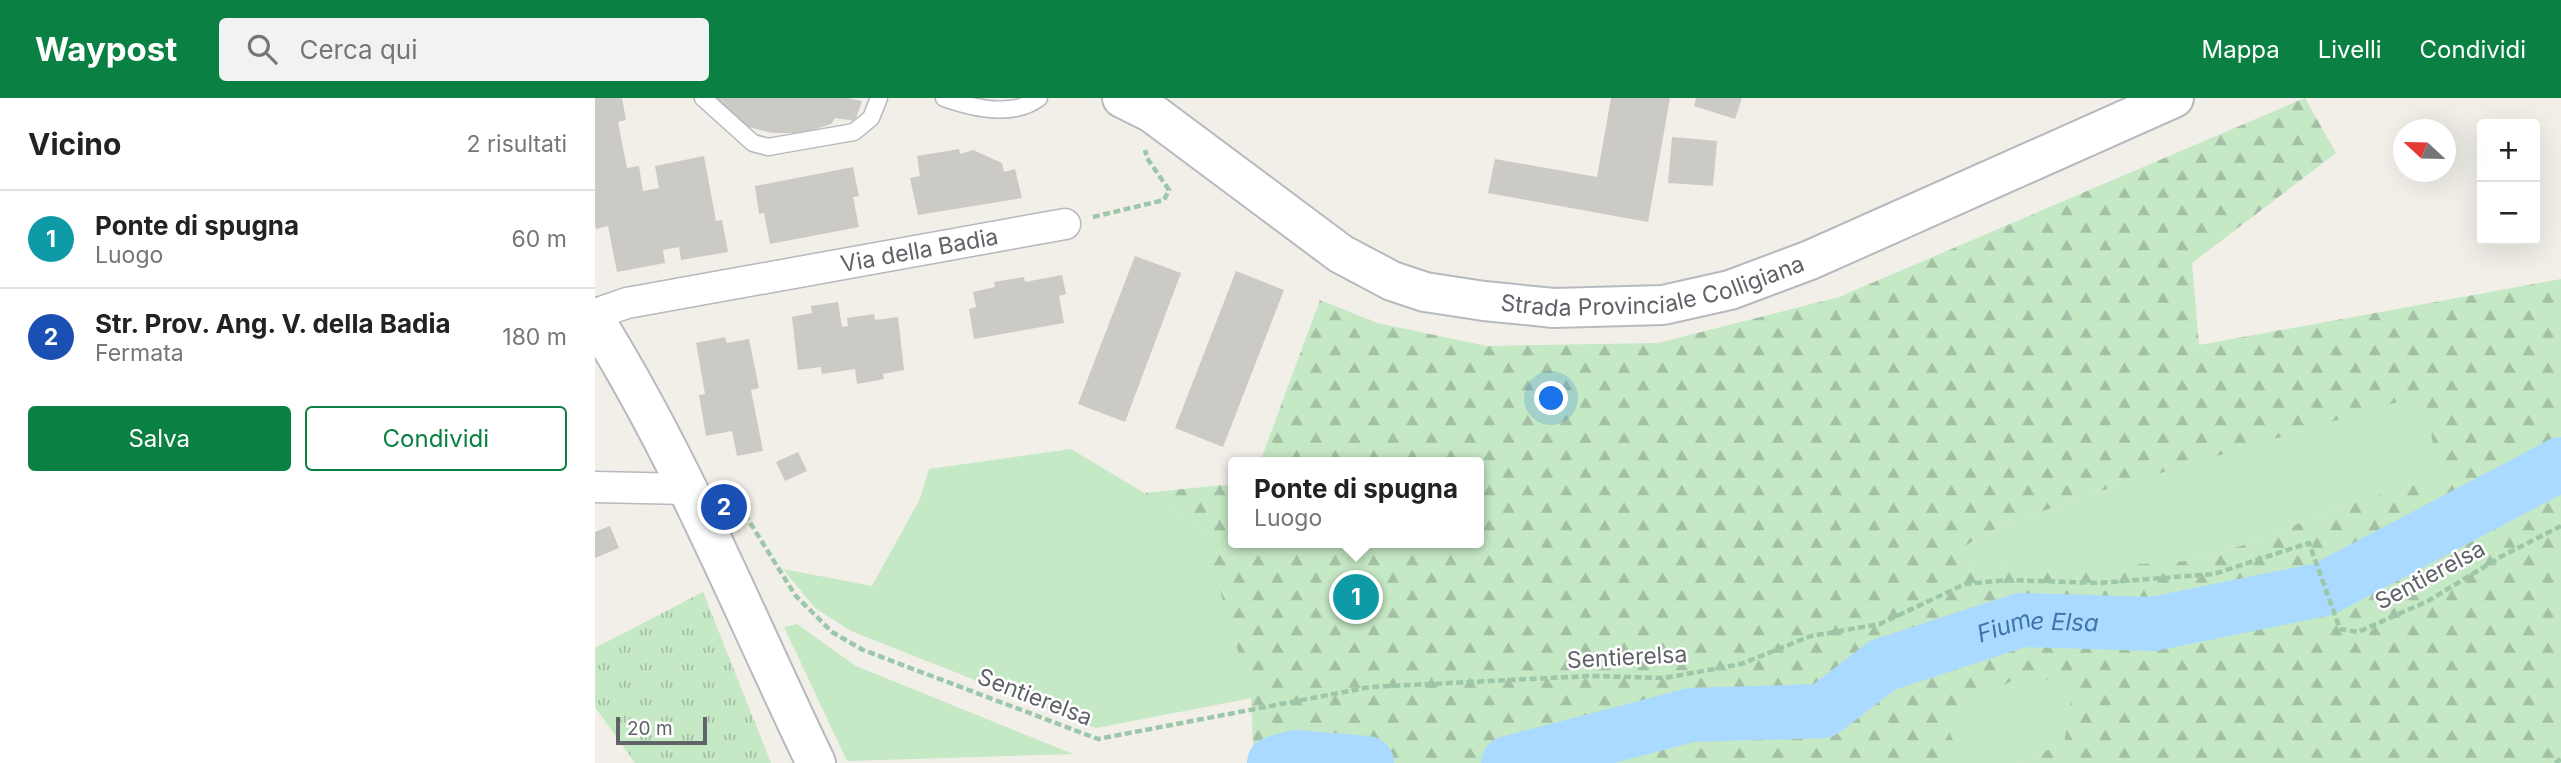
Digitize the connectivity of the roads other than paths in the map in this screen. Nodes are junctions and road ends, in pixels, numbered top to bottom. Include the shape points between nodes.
1 (703, 98) edge
2 (879, 98) edge
3 (944, 98) edge
4 (1039, 98) edge
5 (2174, 98) edge
6 (1139, 112) edge
7 (1065, 224) road end
8 (595, 314) edge
9 (595, 320) edge
10 (598, 490) edge
11 (705, 504) junction
12 (816, 763) edge

1 - 2 lane via 753,143 768,147 854,132 871,118
3 - 4 lane via 972,107 996,108 1020,107
5 - 6 main road, Strada Provinciale Colligiana via 1749,284 1673,304 1580,308 1484,301 1425,292 1392,281 1341,254
7 - 8 street, Via della Badia via 627,303
9 - 11 main road
10 - 11 street
11 - 12 main road

